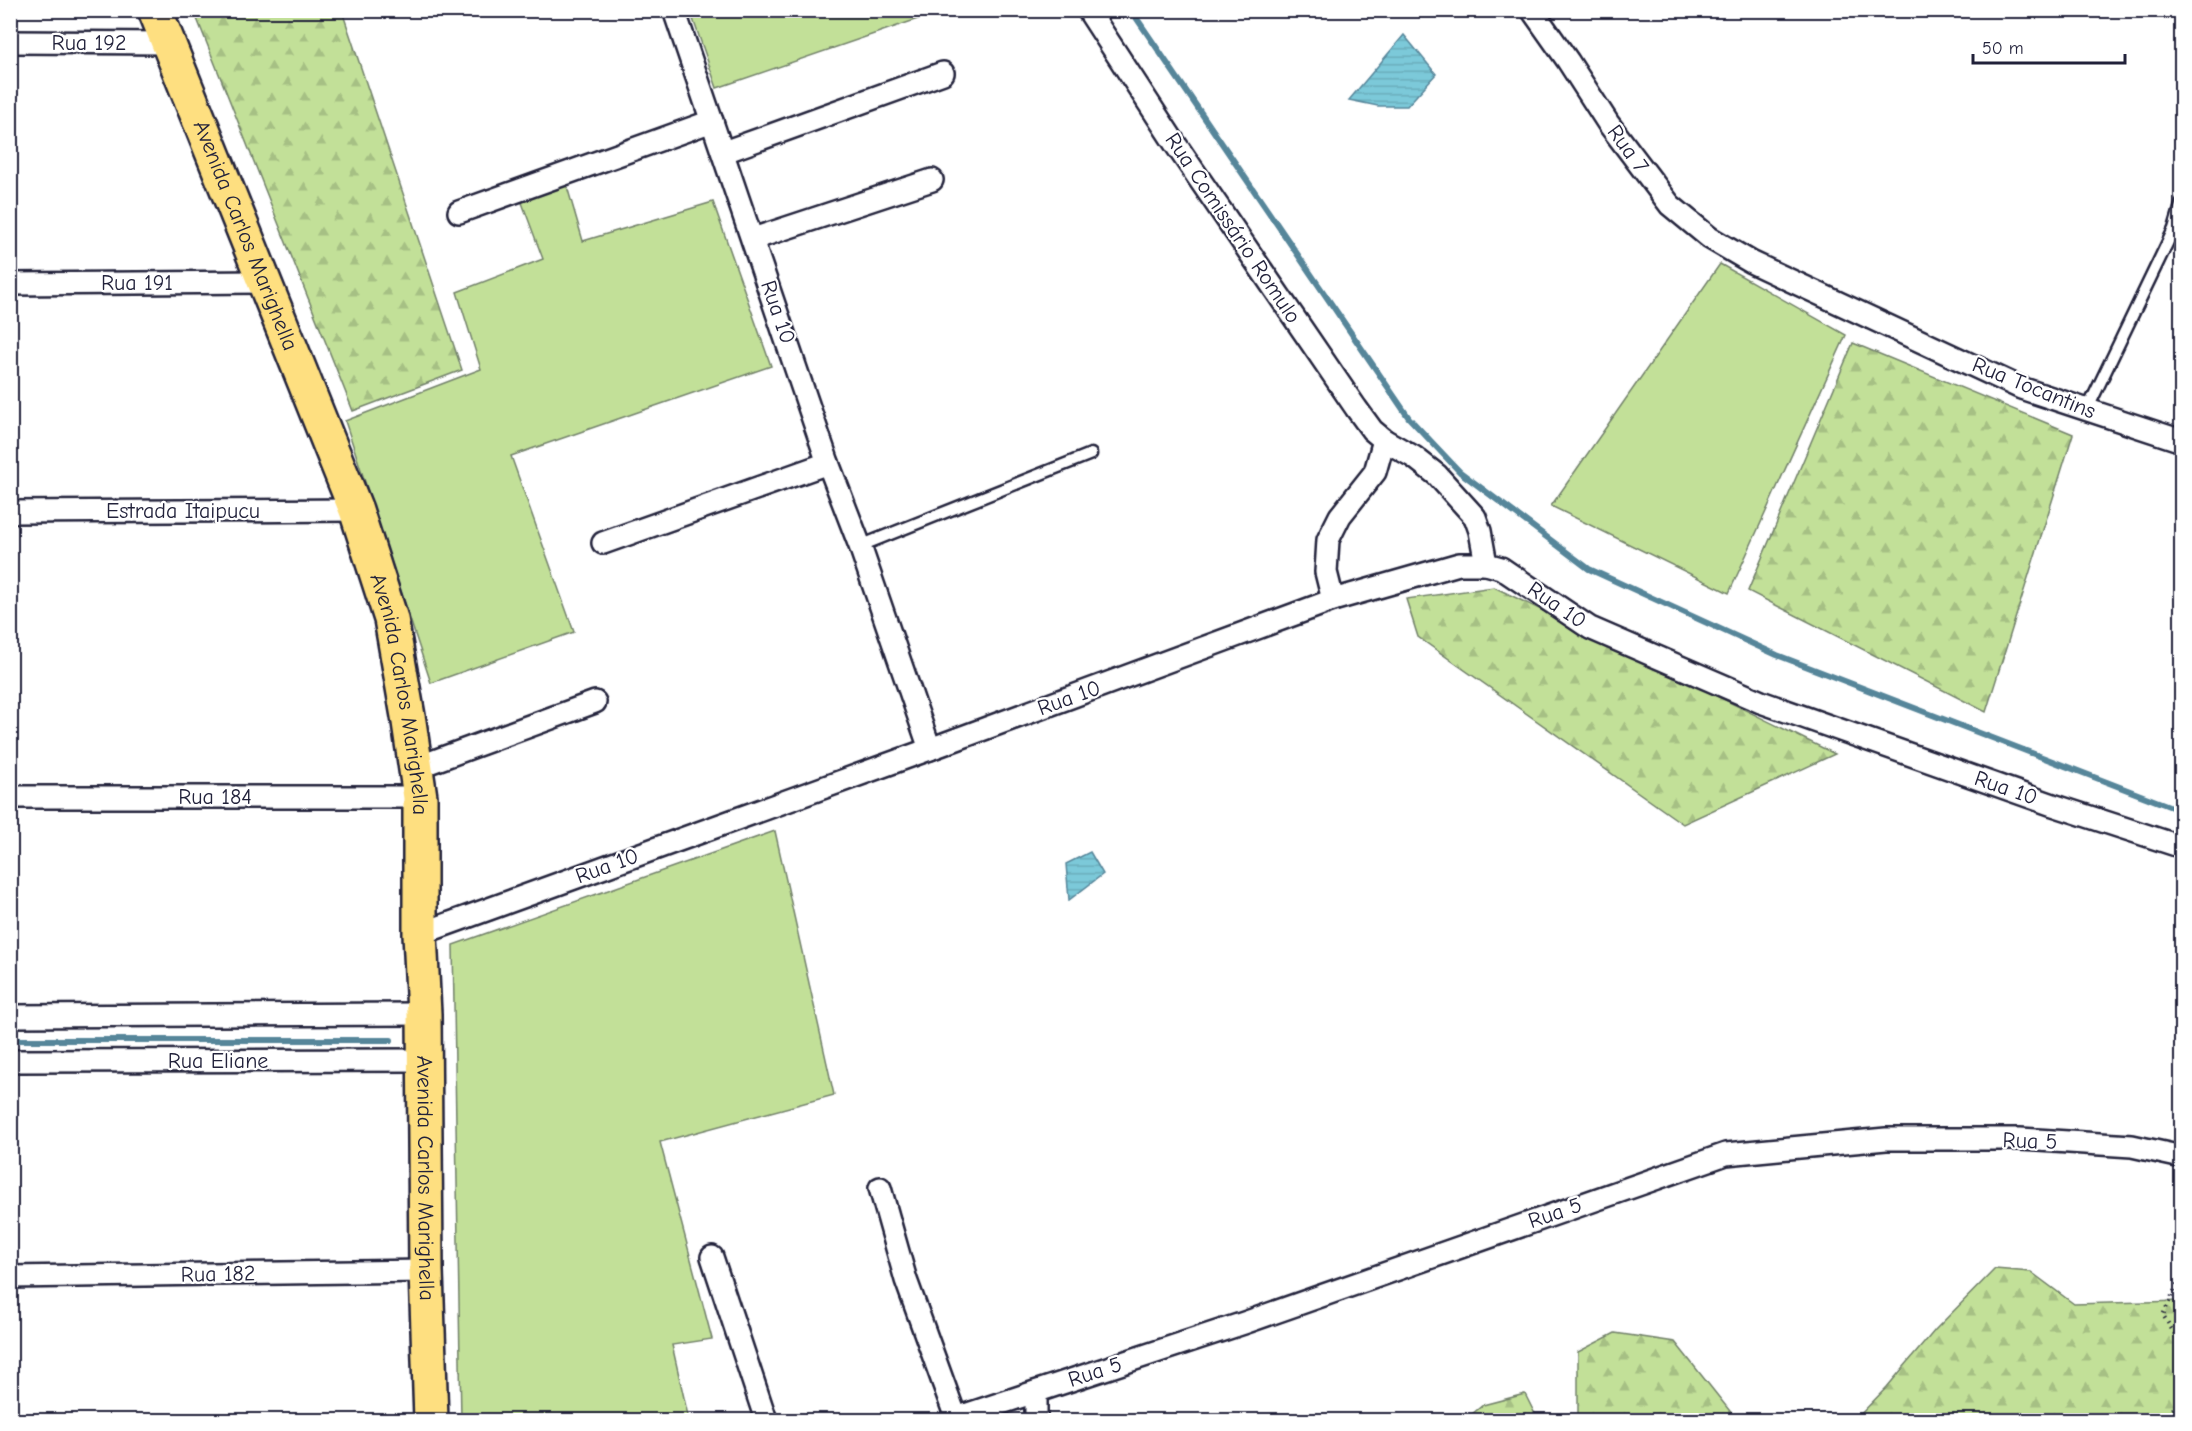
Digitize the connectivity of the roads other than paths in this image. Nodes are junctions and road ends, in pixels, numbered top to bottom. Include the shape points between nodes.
1 (155, 10) edge
2 (674, 10) edge
3 (1088, 10) edge
4 (1532, 10) edge
5 (10, 42) edge
6 (168, 43) junction
7 (942, 73) dead end
8 (712, 121) junction
9 (723, 152) junction
10 (932, 180) dead end
11 (2181, 202) edge
12 (459, 212) dead end
13 (753, 239) junction
14 (264, 282) junction
15 (10, 284) edge
16 (1891, 325) joint
17 (2087, 410) junction
18 (1384, 440) junction
19 (2181, 441) edge
20 (1091, 454) dead end
21 (828, 463) junction
22 (356, 510) junction
23 (10, 512) edge
24 (603, 543) dead end
25 (860, 546) junction
26 (1486, 564) junction
27 (1333, 600) junction
28 (595, 702) dead end
29 (930, 749) junction
30 (417, 783) junction
31 (10, 797) edge
32 (2181, 847) edge
33 (420, 934) junction
34 (424, 1014) junction
35 (10, 1016) edge
36 (424, 1060) junction
37 (10, 1061) edge
38 (2181, 1157) edge
39 (880, 1188) dead end
40 (712, 1257) dead end
41 (426, 1271) junction
42 (10, 1277) edge
43 (1036, 1392) junction
44 (953, 1419) edge
45 (431, 1420) edge
46 (766, 1420) edge
47 (1036, 1420) edge

1 - 6 main road, Avenida Carlos Marighella
2 - 8 street, Rua 10
3 - 18 street, Rua Comissário Romulo via 1356,408
4 - 16 street, Rua 7 via 1608,123 1670,205 1710,238 1751,262
5 - 6 street, Rua 192
6 - 14 main road, Avenida Carlos Marighella
7 - 9 street
8 - 9 street, Rua 10
8 - 12 street
9 - 13 street, Rua 10
10 - 13 street
11 - 17 lane via 2174,229
13 - 21 street, Rua 10
14 - 15 street, Rua 191
14 - 22 main road, Avenida Carlos Marighella
16 - 17 street, Rua Tocantins via 2021,387
17 - 19 street, Rua Tocantins
18 - 26 street, Rua Comissário Romulo via 1437,475 1475,517
18 - 27 street via 1375,472 1340,516 1328,540 1326,572
20 - 25 lane
21 - 24 street
21 - 25 street, Rua 10
22 - 23 street, Estrada Itaipucu
22 - 30 main road, Avenida Carlos Marighella via 391,619
25 - 29 street, Rua 10
26 - 27 street, Rua 10 via 1459,564
26 - 32 street, Rua 10 via 1524,582 1590,628 1761,702
27 - 29 street, Rua 10
28 - 30 street
29 - 33 street, Rua 10
30 - 31 street, Rua 184
30 - 33 main road, Avenida Carlos Marighella
33 - 34 main road, Avenida Carlos Marighella
34 - 35 street, Rua Eliane
34 - 36 main road, Avenida Carlos Marighella
36 - 37 street, Rua Eliane
36 - 41 main road, Avenida Carlos Marighella
38 - 43 street, Rua 5 via 2132,1146 2019,1139 1886,1139 1726,1154
39 - 44 street
40 - 46 street
41 - 42 street, Rua 182
41 - 45 main road, Avenida Carlos Marighella
43 - 44 street, Rua 5
43 - 47 street

